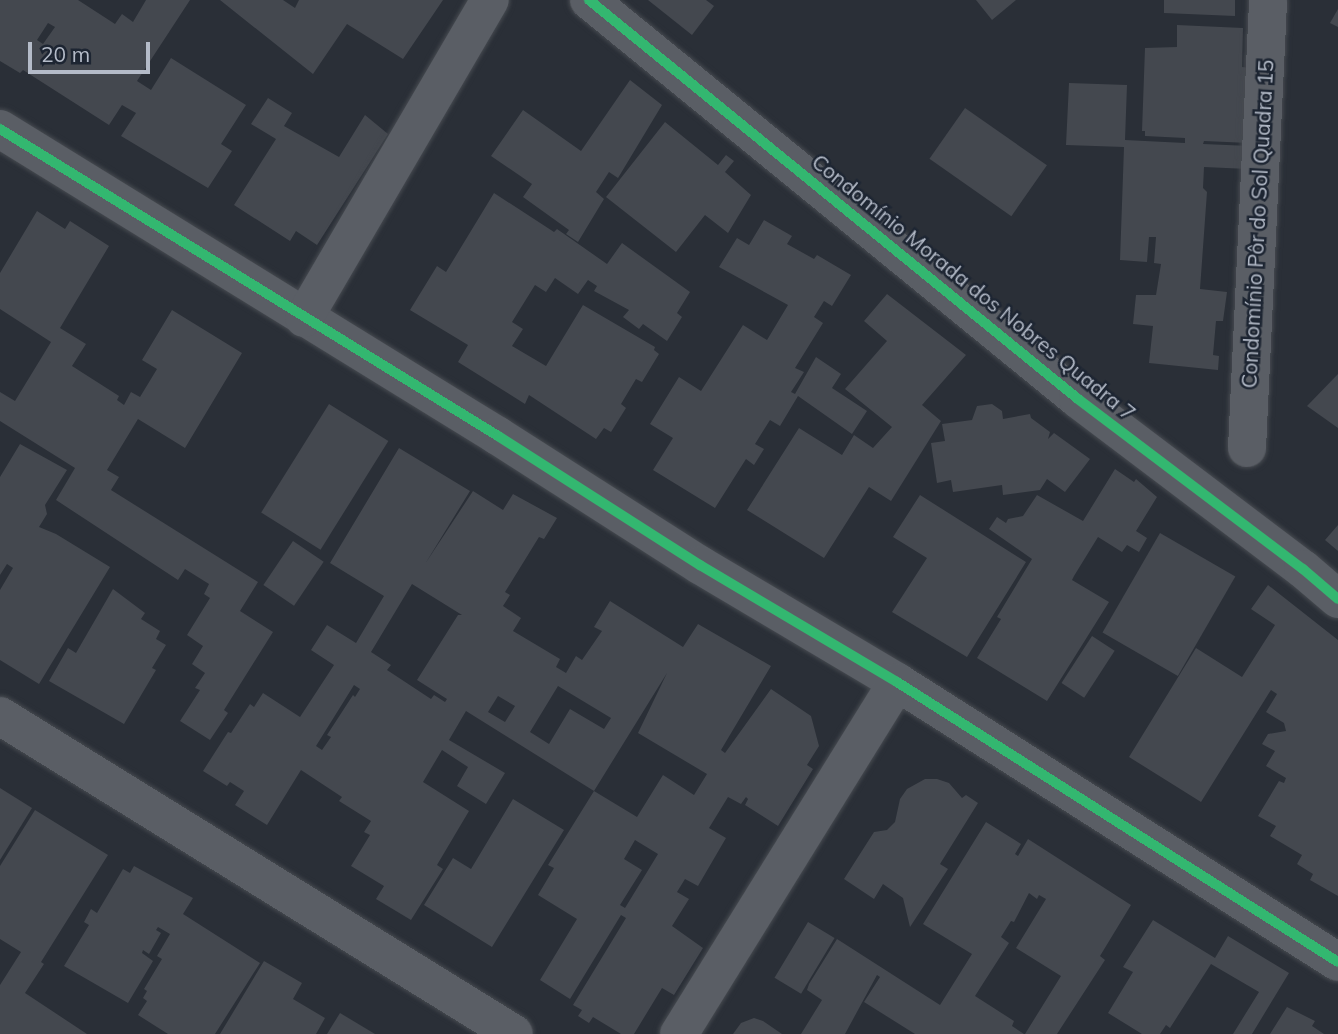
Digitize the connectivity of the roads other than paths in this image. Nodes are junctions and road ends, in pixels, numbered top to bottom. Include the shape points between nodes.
1 (490, 0) edge
2 (590, 0) edge
3 (1268, 0) edge
4 (0, 129) edge
5 (304, 318) junction
6 (1247, 448) dead end
7 (1338, 599) edge
8 (897, 682) junction
9 (0, 716) edge
10 (1338, 962) edge
11 (514, 1034) edge
12 (679, 1034) edge

1 - 5 street
2 - 7 street, Condomínio Morada dos Nobres Quadra 7 via 1078,399
3 - 6 street, Condomínio Pôr do Sol Quadra 15
4 - 5 street
5 - 8 street
8 - 10 street
8 - 12 street
9 - 11 street

